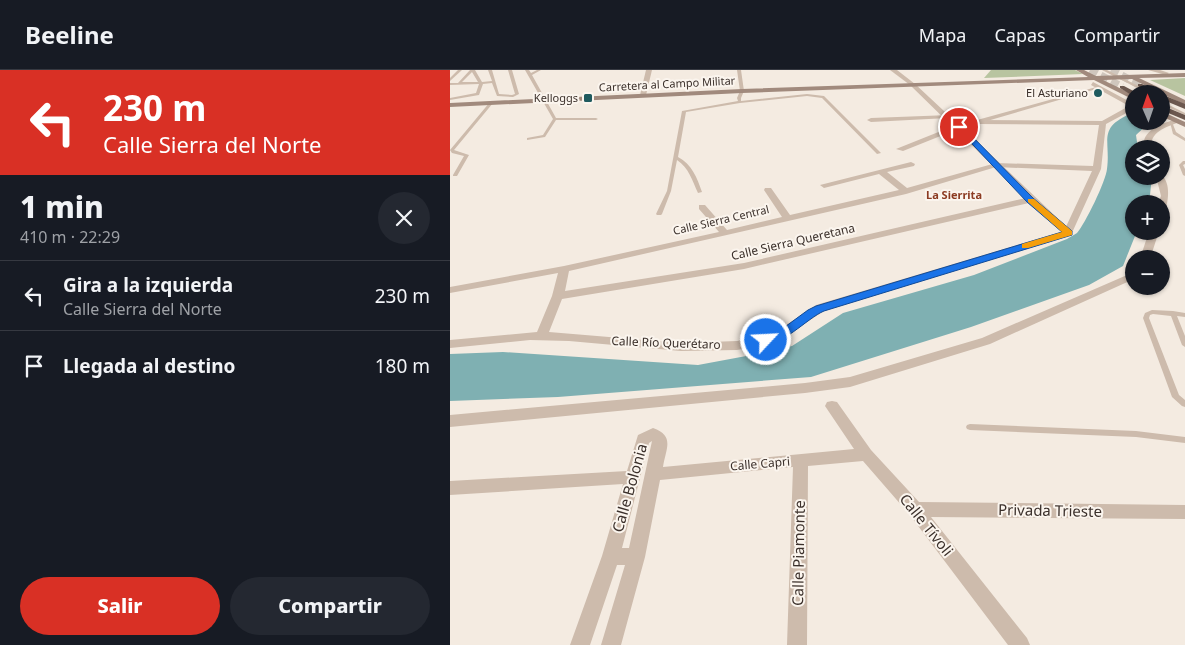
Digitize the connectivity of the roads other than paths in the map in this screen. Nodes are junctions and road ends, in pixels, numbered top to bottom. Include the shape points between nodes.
1 (460, 70) edge
2 (472, 70) edge
3 (490, 70) edge
4 (510, 70) edge
5 (527, 70) edge
6 (539, 70) edge
7 (649, 70) edge
8 (739, 70) edge
9 (893, 70) edge
10 (1079, 70) edge
11 (1098, 70) edge
12 (1151, 70) edge
13 (1166, 73) junction
14 (988, 74) dead end
15 (1185, 74) edge
16 (530, 75) junction
17 (1118, 77) edge
18 (450, 80) edge
19 (1094, 81) junction
20 (493, 82) junction
21 (966, 82) junction
22 (482, 83) junction
23 (450, 84) edge
24 (459, 84) junction
25 (912, 84) junction
26 (1142, 84) joint
27 (1109, 85) junction
28 (1131, 85) edge
29 (1134, 85) edge
30 (1125, 88) edge
31 (742, 91) junction
32 (643, 95) junction
33 (1125, 95) edge
34 (1119, 98) junction
35 (450, 99) edge
36 (1125, 99) edge
37 (1125, 99) edge
38 (544, 100) junction
39 (740, 102) junction
40 (490, 103) junction
41 (1170, 103) edge
42 (1185, 103) edge
43 (450, 105) edge
44 (1125, 106) edge
45 (1185, 110) edge
46 (948, 116) junction
47 (555, 119) junction
48 (596, 119) dead end
49 (871, 120) dead end
50 (1176, 120) edge
51 (975, 122) junction
52 (1103, 123) junction
53 (1185, 125) edge
54 (959, 127) junction
55 (528, 139) dead end
56 (1147, 140) edge
57 (1185, 140) edge
58 (900, 149) dead end
59 (879, 152) dead end
60 (675, 157) junction
61 (1185, 162) edge
62 (911, 164) dead end
63 (996, 164) junction
64 (1097, 169) junction
65 (880, 171) junction
66 (1185, 175) edge
67 (455, 176) dead end
68 (824, 185) dead end
69 (768, 190) dead end
70 (906, 191) junction
71 (700, 192) dead end
72 (1030, 200) junction
73 (702, 208) dead end
74 (659, 214) dead end
75 (787, 218) junction
76 (725, 233) junction
77 (1068, 233) junction
78 (564, 269) junction
79 (1125, 279) edge
80 (450, 290) edge
81 (558, 296) junction
82 (1173, 313) junction
83 (1185, 315) edge
84 (541, 336) junction
85 (450, 344) edge
86 (1185, 345) edge
87 (1185, 404) edge
88 (832, 406) dead end
89 (450, 421) edge
90 (970, 427) dead end
91 (1185, 440) edge
92 (866, 454) junction
93 (801, 460) junction
94 (654, 474) junction
95 (633, 477) junction
96 (450, 488) edge
97 (914, 509) junction
98 (1185, 512) edge
99 (611, 556) junction
100 (636, 557) junction
101 (580, 645) edge
102 (611, 645) edge
103 (797, 645) edge
104 (1020, 645) edge

1 - 18 lane
2 - 22 lane
2 - 24 lane
3 - 20 lane
4 - 20 lane via 516,95 498,95
5 - 16 lane
6 - 16 lane
7 - 32 street
8 - 31 lane
9 - 25 street
10 - 19 main road
11 - 17 lane
12 - 13 street
13 - 15 main road
13 - 17 main road
14 - 21 main road
15 - 17 main road
16 - 38 lane
17 - 19 main road, Carretera al Campo Militar
17 - 26 main road
17 - 27 main road
17 - 28 lane
17 - 29 lane
17 - 30 highway
19 - 21 main road, Carretera al Campo Militar
19 - 27 main road
19 - 34 street
19 - 51 street
20 - 22 lane
21 - 25 main road, Carretera al Campo Militar
22 - 24 lane
22 - 35 lane via 478,94
23 - 24 lane
25 - 31 main road, Carretera al Campo Militar
25 - 46 street
26 - 42 main road
27 - 33 main road
31 - 32 main road, Carretera al Campo Militar
31 - 39 lane
32 - 38 main road, Carretera al Campo Militar
34 - 36 street
34 - 37 street
38 - 40 main road, Carretera al Campo Militar
38 - 47 lane
39 - 59 lane via 817,95
39 - 60 lane via 684,111
40 - 43 main road, Carretera al Campo Militar
40 - 67 lane via 452,150 467,155
41 - 45 highway
44 - 52 street
46 - 49 street
46 - 54 street
47 - 48 lane
47 - 55 lane via 544,136
50 - 53 main road
50 - 56 street via 1154,131
50 - 57 lane via 1174,133
51 - 52 street
51 - 54 street
52 - 64 street
54 - 58 street
54 - 63 street
60 - 71 lane via 690,168
60 - 74 lane via 669,191
61 - 66 lane via 1181,165
62 - 65 street
63 - 64 street, Calle Sierra Central
63 - 70 street, Calle Sierra Central
63 - 72 street
64 - 77 street
65 - 68 street
65 - 70 street
69 - 75 street
70 - 75 street, Calle Sierra Central
72 - 77 street
72 - 81 street, Calle Sierra Queretana via 744,266
73 - 76 street
75 - 76 street, Calle Sierra Central
76 - 78 street, Calle Sierra Central
77 - 84 street, Calle Río Querétaro via 820,308 781,335 766,340 685,346
78 - 80 street, Calle Sierra Central
78 - 81 street
79 - 89 street via 986,341 850,382
81 - 84 street
82 - 83 lane
82 - 86 lane
82 - 87 lane via 1152,312 1146,318 1176,397
84 - 85 street, Calle Río Querétaro
88 - 92 street, Calle Tívoli
90 - 91 lane via 1136,434
92 - 93 street, Calle Capri
92 - 97 street, Calle Tívoli
93 - 94 street, Calle Capri
93 - 103 street, Calle Piamonte
94 - 95 street, Calle Bolonia via 661,439 653,434 643,439
94 - 100 street, Calle Bolonia
95 - 96 street
95 - 99 street, Calle Bolonia
97 - 98 street, Privada Trieste
97 - 104 street, Calle Tívoli
99 - 100 street
99 - 101 street, Calle Bolonia
100 - 102 street, Calle Bolonia

